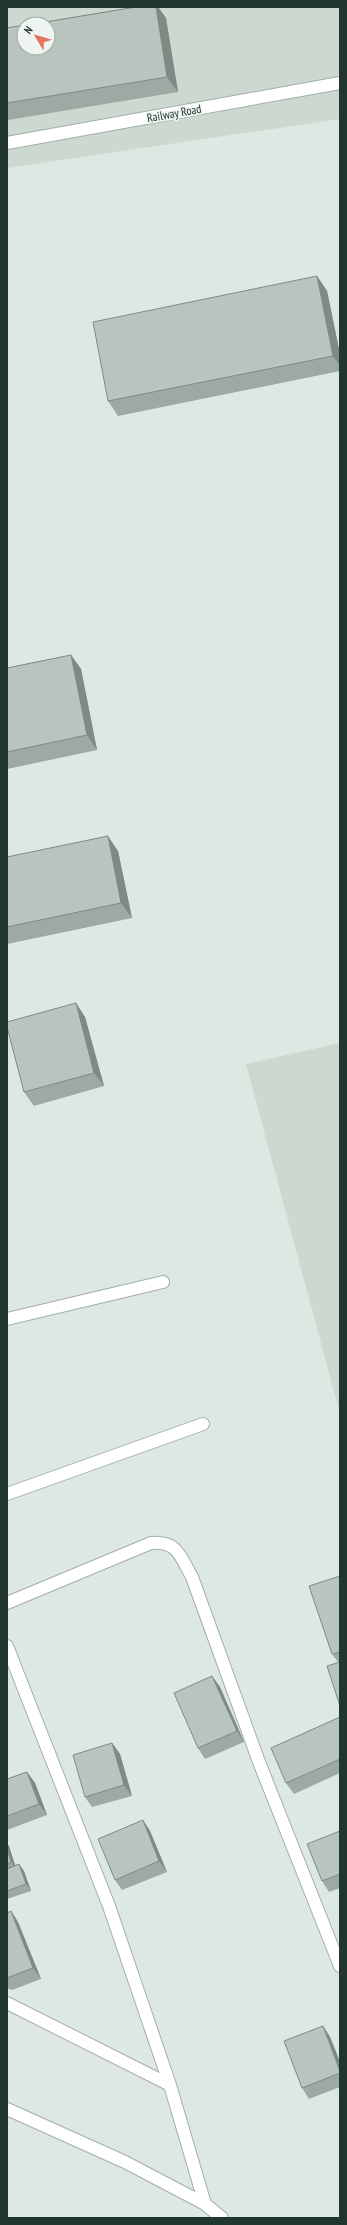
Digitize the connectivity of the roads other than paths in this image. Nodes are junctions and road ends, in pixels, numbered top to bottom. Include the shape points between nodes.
1 (340, 83) edge
2 (7, 143) edge
3 (163, 1282) dead end
4 (7, 1319) edge
5 (203, 1424) dead end
6 (7, 1494) edge
7 (7, 1603) edge
8 (7, 1646) edge
9 (340, 1966) edge
10 (7, 2003) edge
11 (170, 2085) junction
12 (7, 2109) edge
13 (205, 2204) junction
14 (222, 2218) edge

1 - 2 street, Railway Road
3 - 4 street
5 - 6 street
7 - 9 street via 151,1543 165,1542 177,1550 192,1577 258,1762
8 - 11 street via 109,1906
10 - 11 street
11 - 13 street
12 - 13 street via 125,2162
13 - 14 street

